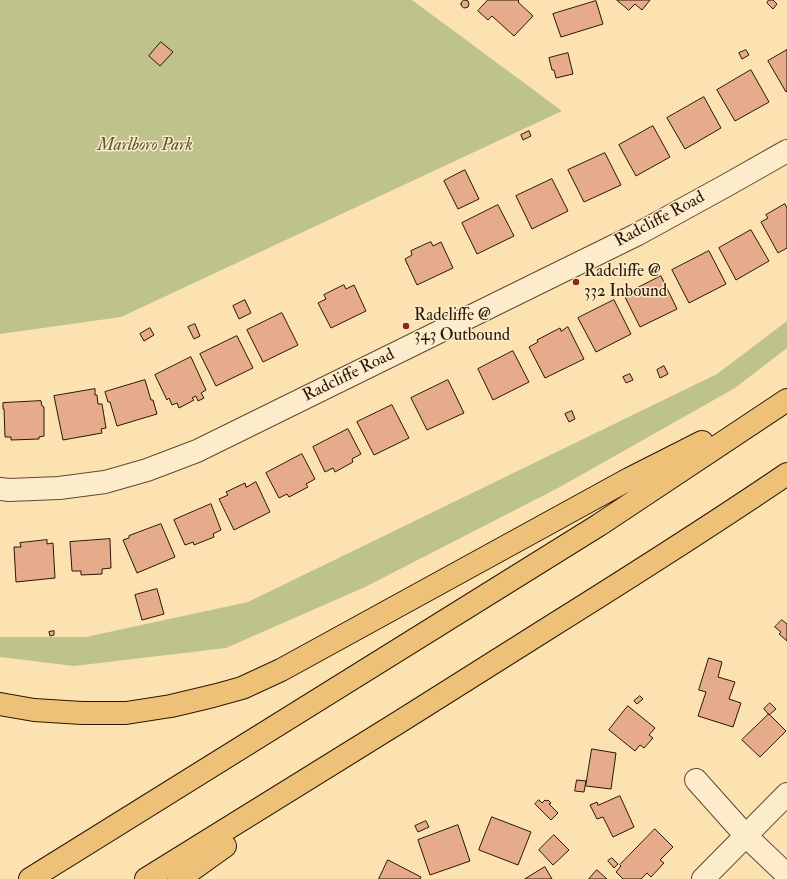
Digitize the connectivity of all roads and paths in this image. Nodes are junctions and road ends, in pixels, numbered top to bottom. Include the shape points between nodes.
1 (787, 151) edge
2 (787, 399) edge
3 (787, 474) edge
4 (0, 490) edge
5 (0, 704) edge
6 (370, 742) junction
7 (696, 780) dead end
8 (787, 794) edge
9 (746, 836) junction
10 (787, 874) edge
11 (30, 879) edge
12 (146, 879) edge
13 (179, 879) edge
14 (703, 879) edge

1 - 4 street, Radcliffe Road via 636,234 196,451 147,470 105,482 59,488
2 - 5 highway via 629,479 281,670 242,688 171,706 126,713 34,710
2 - 11 highway via 599,525
3 - 6 highway
6 - 12 highway
6 - 13 highway
7 - 9 street
8 - 9 street
9 - 10 street
9 - 14 street

